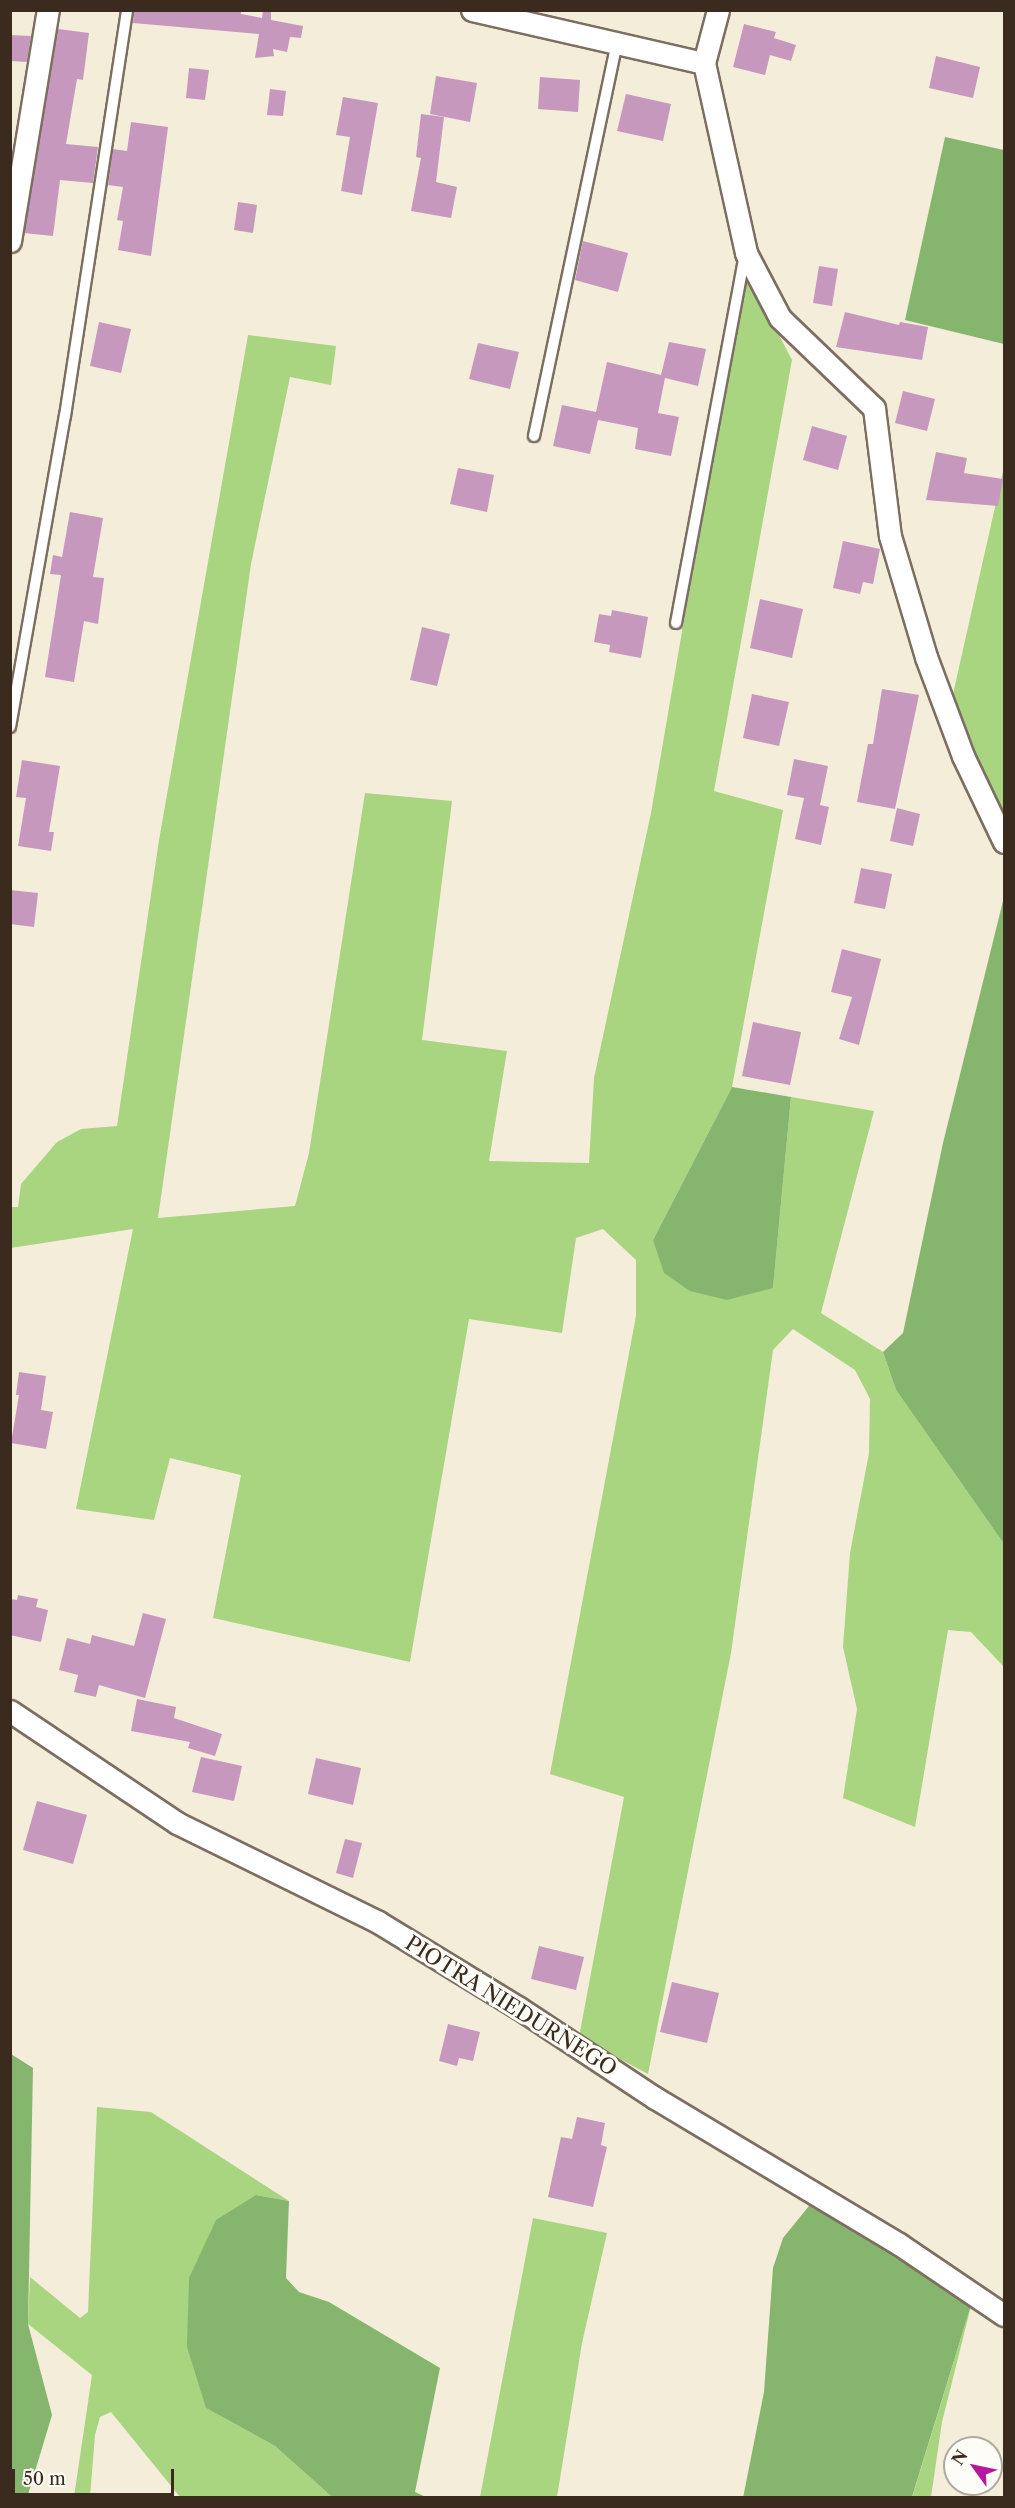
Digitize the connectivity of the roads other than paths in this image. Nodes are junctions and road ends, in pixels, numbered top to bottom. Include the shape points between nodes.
1 (48, 10) edge
2 (127, 10) edge
3 (472, 10) edge
4 (718, 10) edge
5 (617, 43) junction
6 (704, 63) junction
7 (10, 241) edge
8 (746, 253) junction
9 (534, 436) dead end
10 (676, 623) dead end
11 (10, 727) edge
12 (1005, 842) edge
13 (10, 1711) edge
14 (1005, 2315) edge

1 - 7 street
2 - 11 lane via 98,179 65,416
3 - 5 street
4 - 6 street
5 - 6 street
5 - 9 lane
6 - 8 street
8 - 10 lane
8 - 12 street via 780,318 874,408 890,536 926,657 963,756
13 - 14 street, PIOTRA NIEDURNEGO via 177,1823 378,1922 519,2008 655,2098 899,2244

